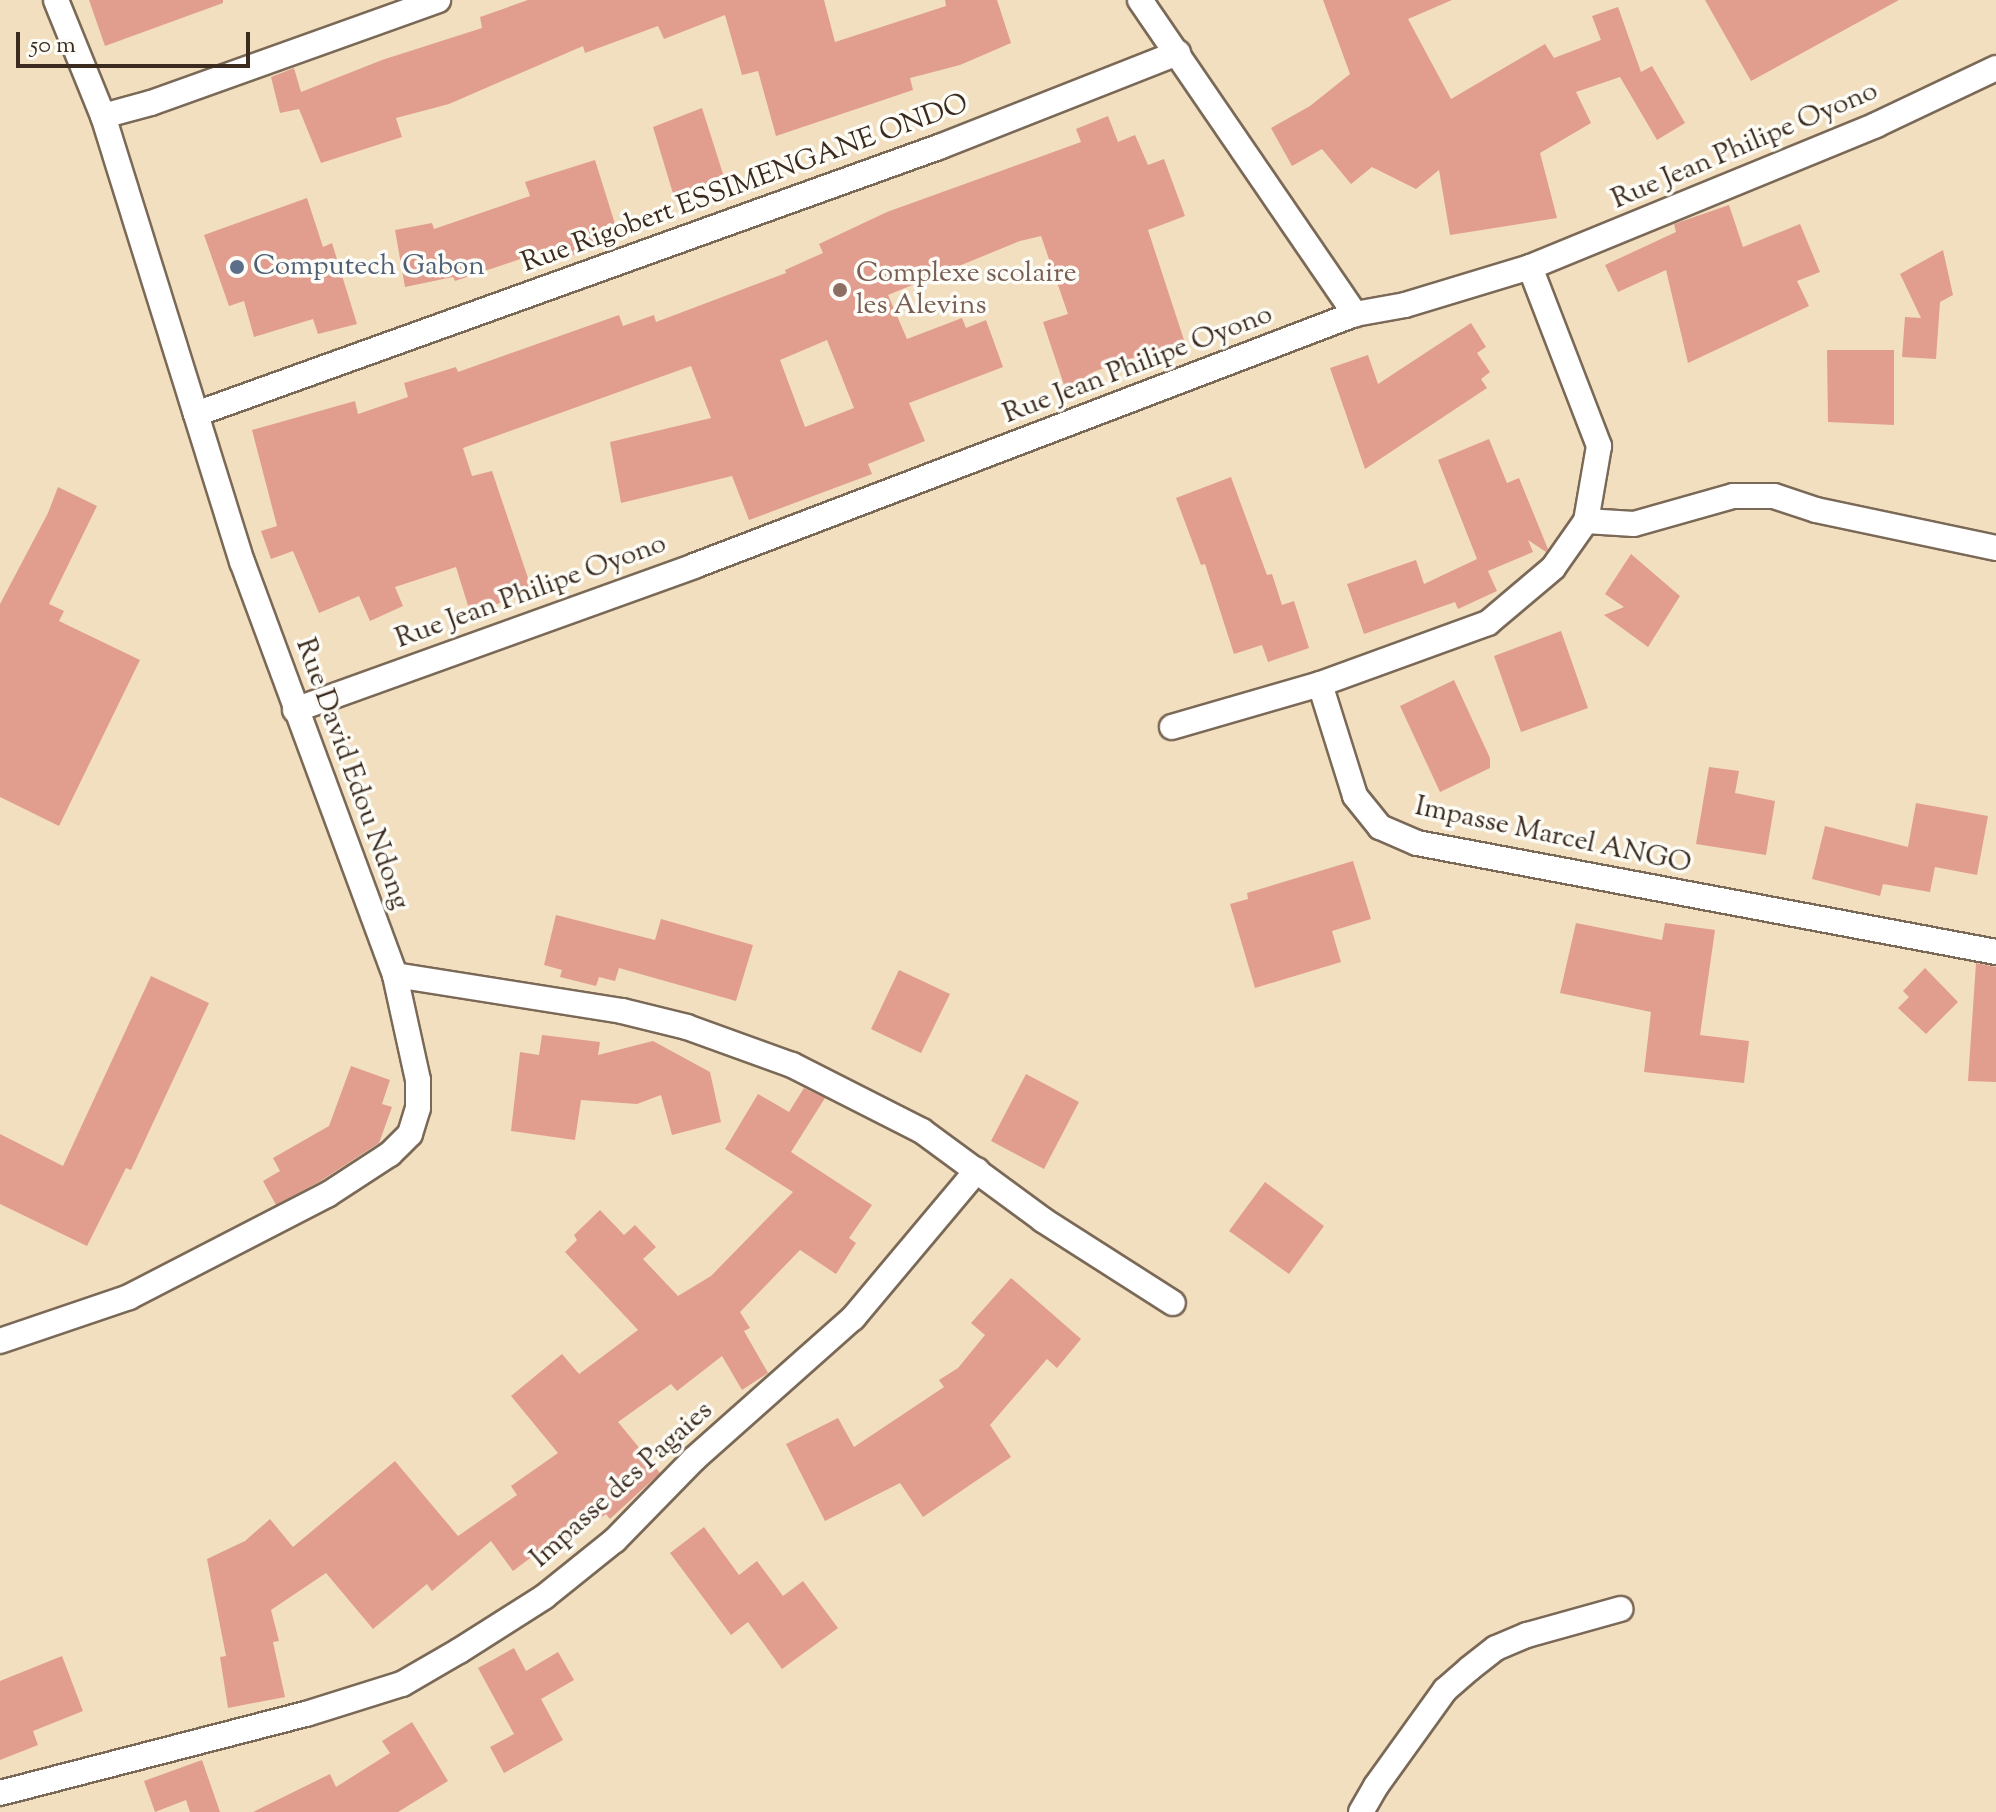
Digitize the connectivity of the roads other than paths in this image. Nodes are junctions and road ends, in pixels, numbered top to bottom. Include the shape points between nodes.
1 (56, 0) edge
2 (438, 0) edge
3 (1140, 0) edge
4 (1178, 53) junction
5 (1996, 68) edge
6 (103, 116) junction
7 (1530, 267) junction
8 (1355, 314) junction
9 (196, 414) junction
10 (1586, 521) junction
11 (1996, 548) edge
12 (1320, 684) junction
13 (295, 710) junction
14 (1172, 727) dead end
15 (1996, 952) edge
16 (395, 975) junction
17 (977, 1170) junction
18 (1173, 1303) dead end
19 (0, 1341) edge
20 (1620, 1609) dead end
21 (0, 1793) edge
22 (1361, 1812) edge

1 - 6 street, Rue David Edou Ndong
2 - 6 street
3 - 4 street
4 - 8 street
4 - 9 street, Rue Rigobert ESSIMENGANE ONDO via 939,147
5 - 7 street, Rue Jean Philipe Oyono via 1876,125
6 - 9 street, Rue David Edou Ndong
7 - 8 street, Rue Jean Philipe Oyono via 1405,305
7 - 10 street via 1599,446
8 - 13 street, Rue Jean Philipe Oyono via 694,566
9 - 13 street, Rue David Edou Ndong
10 - 11 street via 1634,524 1733,496 1774,496 1816,510
10 - 12 street via 1553,568 1488,623
12 - 14 street
12 - 15 street, Impasse Marcel ANGO via 1355,796 1380,827 1417,843
13 - 16 street, Rue David Edou Ndong
16 - 17 street via 622,1011 732,1041 865,1100
16 - 19 street, Rue David Edou Ndong via 418,1080 418,1108 410,1134 390,1154 327,1195 129,1297
17 - 18 street via 1043,1220
17 - 21 street, Impasse des Pagaies via 853,1318 694,1459 615,1540 544,1597 471,1644 402,1684
20 - 22 street via 1527,1635 1496,1648 1469,1669 1445,1690

